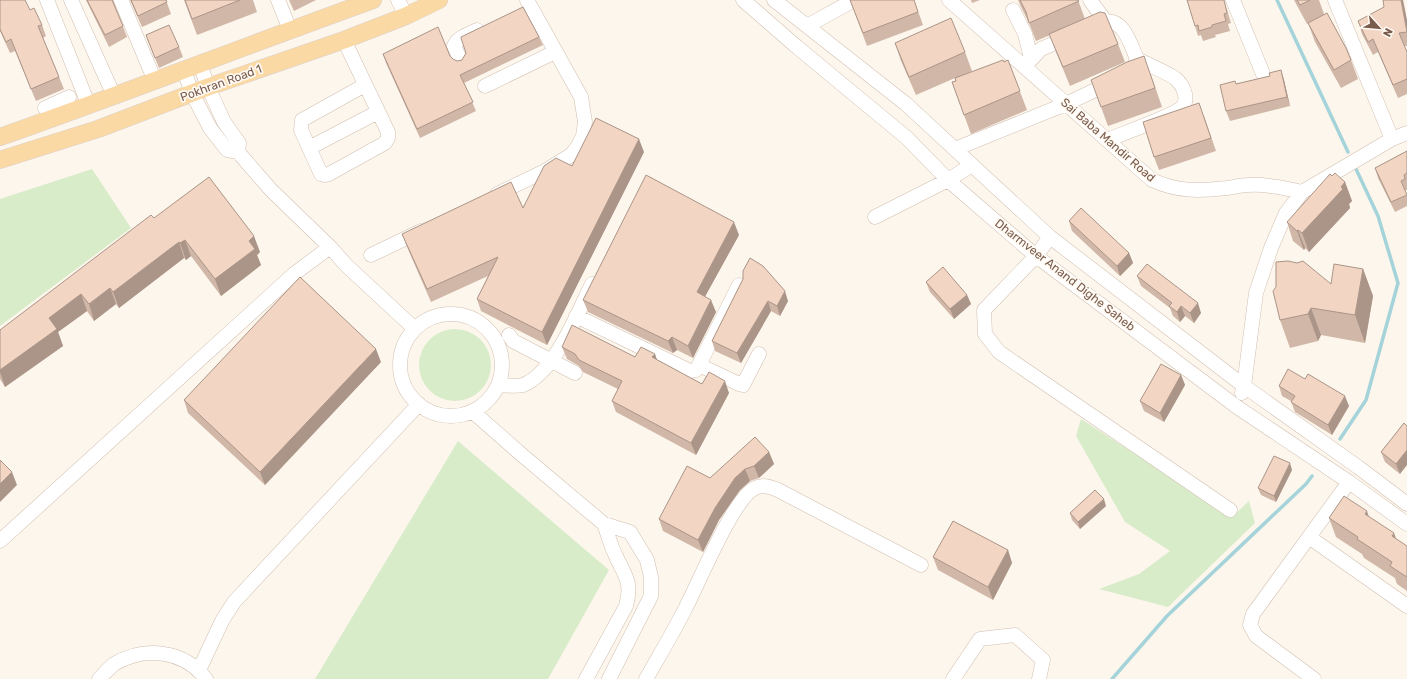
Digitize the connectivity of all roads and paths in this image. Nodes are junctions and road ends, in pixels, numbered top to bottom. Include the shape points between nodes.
1 (47, 0) edge
2 (71, 0) edge
3 (121, 0) edge
4 (278, 0) edge
5 (373, 0) edge
6 (398, 0) edge
7 (439, 0) edge
8 (743, 0) edge
9 (774, 0) edge
10 (854, 0) edge
11 (949, 0) edge
12 (1090, 0) edge
13 (1233, 0) edge
14 (1335, 0) edge
15 (528, 3) edge
16 (1013, 10) dead end
17 (516, 12) edge
18 (406, 16) junction
19 (1106, 22) junction
20 (487, 26) edge
21 (807, 26) junction
22 (290, 30) junction
23 (344, 40) junction
24 (556, 52) junction
25 (1137, 59) junction
26 (461, 61) edge
27 (1028, 62) junction
28 (200, 64) junction
29 (184, 70) junction
30 (1263, 74) dead end
31 (155, 81) junction
32 (365, 85) junction
33 (485, 86) dead end
34 (200, 90) junction
35 (114, 96) junction
36 (69, 97) dead end
37 (1066, 104) junction
38 (89, 106) junction
39 (46, 110) junction
40 (378, 112) junction
41 (1407, 133) edge
42 (0, 137) edge
43 (1392, 139) junction
44 (1107, 140) junction
45 (309, 148) junction
46 (955, 149) junction
47 (0, 160) edge
48 (972, 165) junction
49 (948, 180) junction
50 (1302, 192) junction
51 (482, 201) edge
52 (875, 217) dead end
53 (433, 225) edge
54 (1050, 237) junction
55 (330, 247) junction
56 (370, 255) dead end
57 (1036, 256) junction
58 (597, 275) edge
59 (739, 285) edge
60 (576, 316) junction
61 (415, 329) junction
62 (509, 335) dead end
63 (759, 354) dead end
64 (551, 361) junction
65 (699, 365) junction
66 (574, 372) dead end
67 (498, 385) junction
68 (1244, 386) junction
69 (419, 404) junction
70 (1237, 407) junction
71 (472, 411) junction
72 (1349, 482) junction
73 (1407, 504) edge
74 (1230, 510) dead end
75 (604, 524) junction
76 (1407, 524) edge
77 (1309, 537) junction
78 (0, 541) edge
79 (921, 565) dead end
80 (1407, 606) edge
81 (203, 675) edge
82 (99, 679) edge
83 (586, 679) edge
84 (609, 679) edge
85 (646, 679) edge
86 (953, 679) edge
87 (1040, 679) edge
88 (1314, 679) edge

1 - 38 street
2 - 35 street
3 - 31 street
4 - 22 street
5 - 22 main road, Pokhran Road 1
6 - 18 street
7 - 18 main road, Pokhran Road 1
8 - 49 street, Dharmveer Anand Dighe Saheb via 907,138
9 - 21 street, Dharmveer Anand Dighe Saheb
10 - 21 street
11 - 27 street, Sai Baba Mandir Road
12 - 19 street
13 - 30 street
14 - 43 street
15 - 17 street
15 - 24 street
16 - 27 street via 1025,34
18 - 23 main road, Pokhran Road 1
19 - 25 street via 1123,29
19 - 27 street via 1041,49
20 - 26 street via 459,39 456,43 454,46
21 - 46 street, Dharmveer Anand Dighe Saheb via 906,104
22 - 28 main road, Pokhran Road 1
23 - 32 street
23 - 34 main road, Pokhran Road 1
24 - 33 street
24 - 51 street via 581,97 585,122 583,136 571,155
25 - 37 street via 1129,74
25 - 44 street via 1175,78 1186,98 1184,105 1165,116
27 - 37 street, Sai Baba Mandir Road
28 - 29 main road, Pokhran Road 1
28 - 34 street
29 - 31 main road, Pokhran Road 1
29 - 34 street
31 - 35 main road, Pokhran Road 1
32 - 40 street
32 - 45 street via 302,120 301,130
34 - 47 main road, Pokhran Road 1 via 98,129
34 - 55 street via 238,143 238,152 271,190
35 - 38 main road, Pokhran Road 1
36 - 39 street
37 - 44 street, Sai Baba Mandir Road
37 - 46 street
38 - 39 main road, Pokhran Road 1
39 - 42 main road, Pokhran Road 1
40 - 45 street
40 - 45 street via 388,132 385,143 329,174 321,174
41 - 43 street
43 - 50 street
44 - 50 street, Sai Baba Mandir Road via 1152,180 1167,187 1198,191 1263,185
46 - 48 street, Dharmveer Anand Dighe Saheb
48 - 49 street
48 - 54 street, Dharmveer Anand Dighe Saheb
49 - 52 street
49 - 57 street, Dharmveer Anand Dighe Saheb
50 - 68 street via 1286,213 1256,293
53 - 56 street
54 - 57 street
54 - 68 street, Dharmveer Anand Dighe Saheb
55 - 61 street
55 - 78 street via 294,274
57 - 70 street, Dharmveer Anand Dighe Saheb
57 - 74 street via 984,310 985,334 998,352
58 - 60 street
59 - 65 street
60 - 64 street via 558,353
60 - 65 street via 690,371 696,370
61 - 67 street via 430,318 448,314 467,316 480,323 490,332 499,348 502,367
61 - 69 street via 404,345 400,363 407,390
62 - 64 street via 513,341
63 - 65 street via 743,385
64 - 66 street
64 - 67 street via 538,375 522,385
67 - 71 street via 487,401
68 - 70 street
68 - 73 street, Dharmveer Anand Dighe Saheb
69 - 71 street via 444,416
69 - 81 street via 234,602 222,621
70 - 72 street, Dharmveer Anand Dighe Saheb
71 - 75 street
72 - 76 street, Dharmveer Anand Dighe Saheb
72 - 77 street
75 - 83 street via 628,583 629,594 626,606
75 - 84 street via 630,532 647,560 651,577 650,596
77 - 80 street
77 - 88 street via 1253,614 1250,625 1256,636
79 - 85 street via 778,490 767,486 755,488 732,514 686,609
81 - 82 street via 180,658 157,652 134,655 113,665
86 - 87 street via 980,640 1015,635 1043,660

